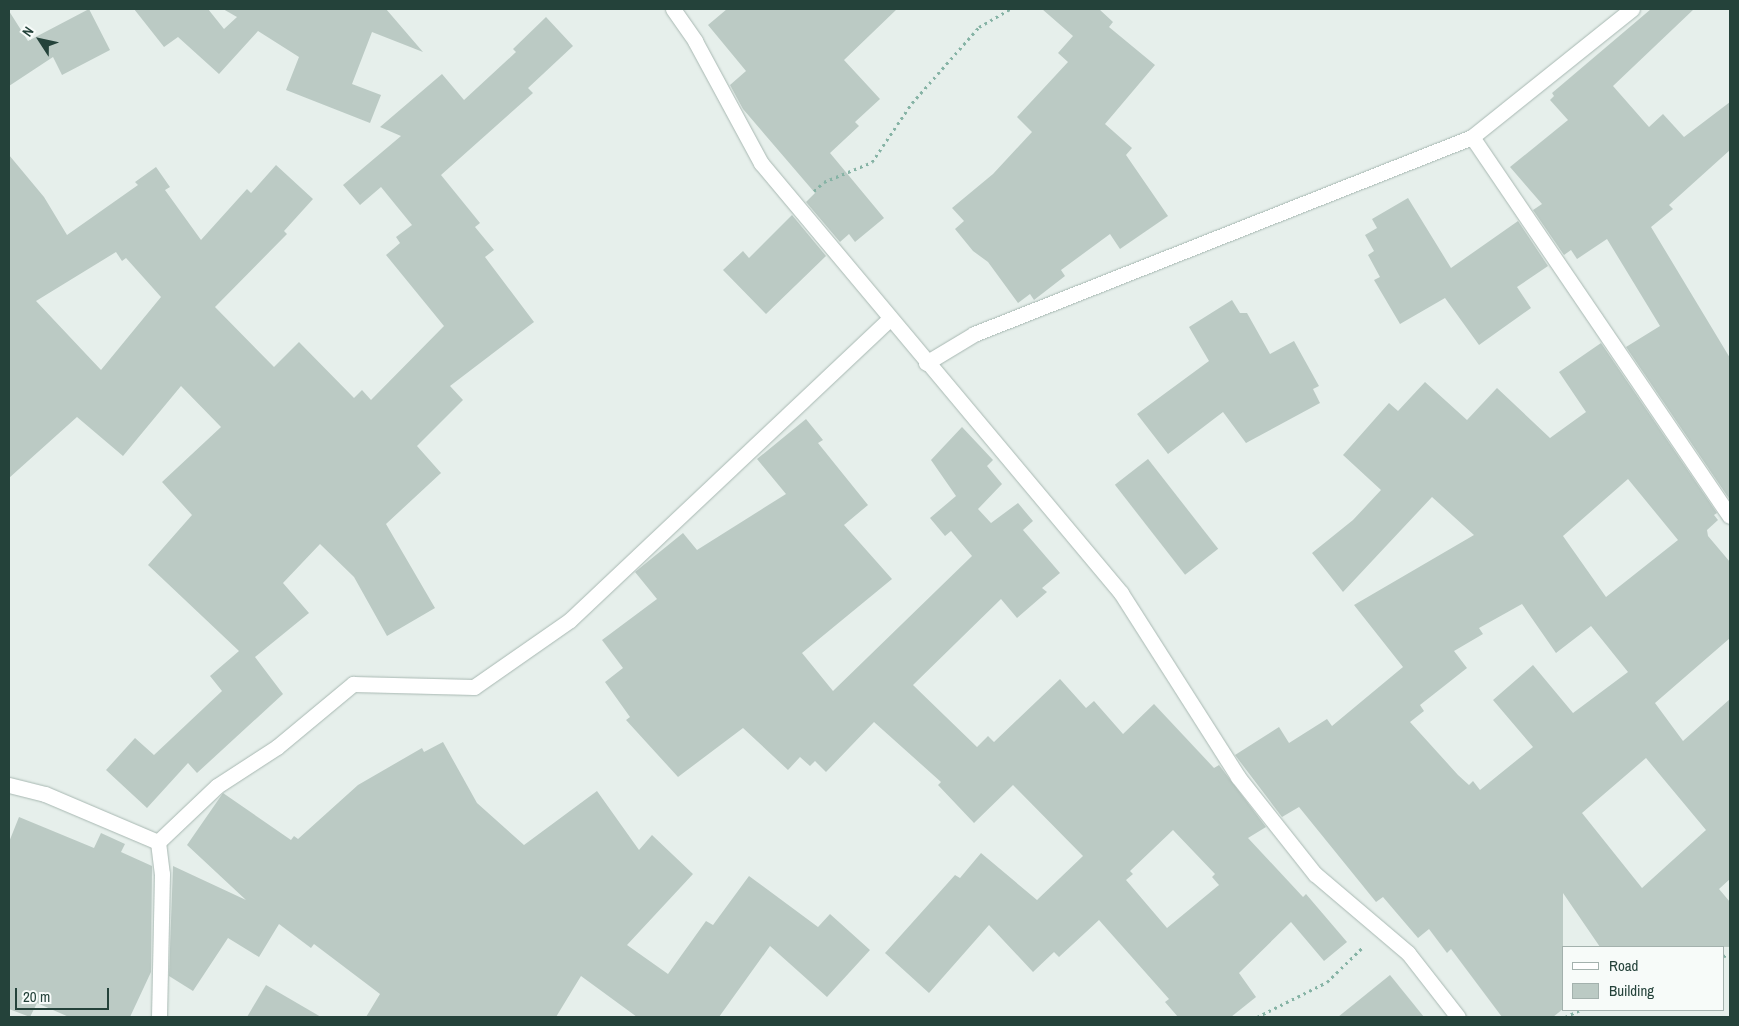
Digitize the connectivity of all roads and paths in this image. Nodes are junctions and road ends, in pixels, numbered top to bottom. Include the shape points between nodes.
1 (673, 9) edge
2 (1010, 9) edge
3 (1632, 9) edge
4 (1472, 137) junction
5 (796, 205) junction
6 (889, 319) junction
7 (926, 363) junction
8 (1730, 516) edge
9 (9, 785) edge
10 (158, 842) junction
11 (1380, 930) junction
12 (1578, 1011) edge
13 (159, 1017) edge
14 (1257, 1017) edge
15 (1458, 1017) edge
16 (1565, 1017) edge

1 - 5 street via 695,41 761,163
2 - 5 path via 979,27 912,103 872,162 824,182
3 - 4 street
4 - 7 street via 974,334
4 - 8 street
5 - 6 street
6 - 7 street
6 - 10 street via 570,620 474,687 353,684 277,747 217,786
7 - 11 street via 1121,592 1238,777 1315,874
9 - 10 street via 46,794
10 - 13 street via 162,874
11 - 14 path via 1327,982
11 - 15 street via 1408,953
12 - 16 path

